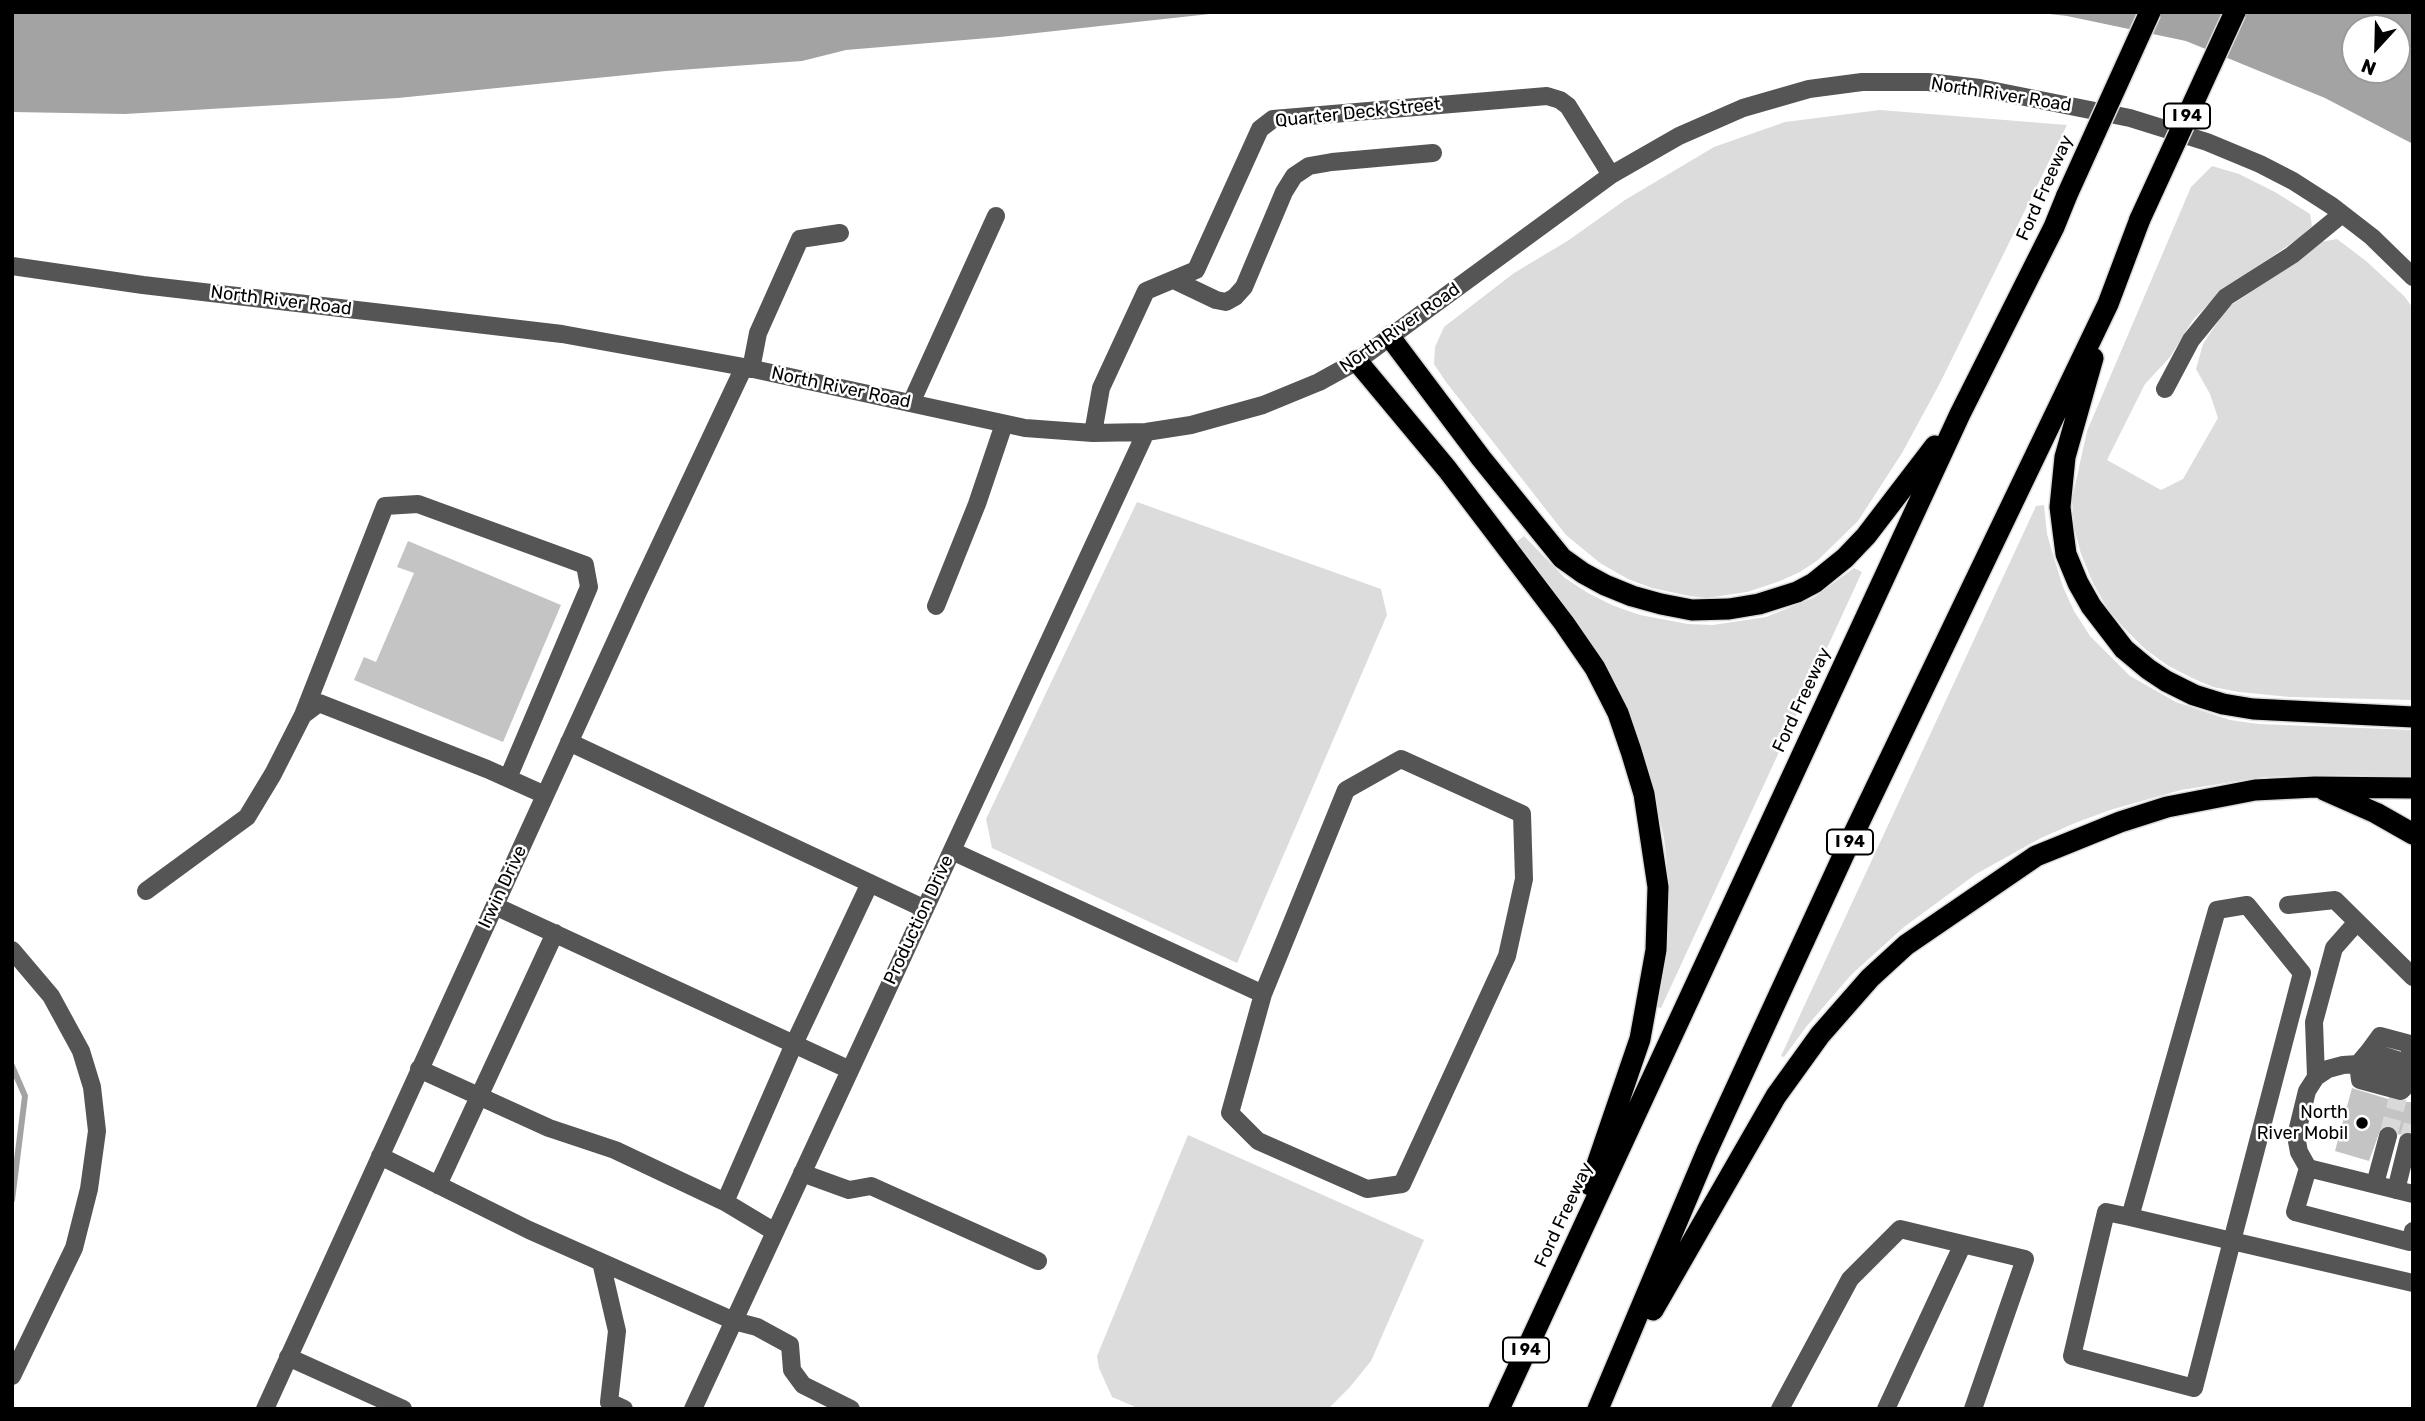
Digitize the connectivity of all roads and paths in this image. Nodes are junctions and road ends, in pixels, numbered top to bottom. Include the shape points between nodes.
1 (2150, 12) edge
2 (2235, 12) edge
3 (1433, 153) dead end
4 (1611, 175) junction
5 (2342, 214) junction
6 (996, 216) dead end
7 (841, 233) dead end
8 (12, 266) edge
9 (2413, 277) edge
10 (1174, 280) junction
11 (2108, 304) junction
12 (1390, 337) junction
13 (1357, 361) junction
14 (748, 368) junction
15 (2165, 389) dead end
16 (911, 403) junction
17 (1960, 414) junction
18 (1004, 424) junction
19 (1146, 432) junction
20 (1093, 433) junction
21 (936, 607) dead end
22 (303, 715) junction
23 (2413, 717) edge
24 (569, 742) junction
25 (508, 778) junction
26 (2315, 787) junction
27 (2413, 788) edge
28 (545, 795) junction
29 (2413, 834) edge
30 (952, 851) junction
31 (870, 883) junction
32 (146, 891) dead end
33 (2288, 905) dead end
34 (495, 906) junction
35 (925, 909) junction
36 (2357, 922) junction
37 (555, 933) junction
38 (12, 950) edge
39 (2413, 977) edge
40 (1263, 994) junction
41 (794, 1044) junction
42 (2364, 1058) junction
43 (419, 1069) junction
44 (850, 1070) junction
45 (2316, 1077) junction
46 (2407, 1083) edge
47 (478, 1096) junction
48 (2388, 1136) tunnel mouth
49 (2409, 1142) tunnel mouth
50 (380, 1156) junction
51 (2308, 1168) junction
52 (802, 1173) junction
53 (2375, 1184) junction
54 (438, 1185) junction
55 (2404, 1192) edge
56 (725, 1202) junction
57 (2130, 1217) junction
58 (2413, 1231) edge
59 (775, 1232) junction
60 (2232, 1241) junction
61 (1962, 1246) junction
62 (1038, 1261) dead end
63 (601, 1262) junction
64 (2413, 1283) edge
65 (1553, 1292) junction
66 (734, 1321) junction
67 (288, 1357) junction
68 (12, 1376) edge
69 (1608, 1387) junction
70 (265, 1409) edge
71 (403, 1409) edge
72 (624, 1409) edge
73 (693, 1409) edge
74 (850, 1409) edge
75 (1499, 1409) edge
76 (1598, 1409) edge
77 (1780, 1409) edge
78 (1886, 1409) edge
79 (1973, 1409) edge

1 - 17 highway, Ford Freeway / I 94, bridge via 2054,227
2 - 11 highway, I 94, bridge via 2140,219
3 - 10 street via 1332,162 1310,166 1294,176 1244,287 1226,302
4 - 5 street, North River Road via 1679,136 1743,108 1809,89 1862,82 1928,82 2130,118 2207,142 2282,175
4 - 10 street, Quarter Deck Street via 1568,106 1547,96 1273,119 1260,129 1196,270
4 - 12 street, North River Road
5 - 9 street, North River Road
5 - 15 street via 2292,255 2226,297 2192,340
6 - 16 street
7 - 14 street, Irwin Drive via 800,239 758,333
8 - 14 street, North River Road via 562,334
10 - 20 street, Quarter Deck Street via 1146,291 1101,388
11 - 23 highway via 2065,457 2060,507 2066,554 2105,626 2148,669 2194,695 2223,704
11 - 69 highway, I 94 via 1707,1151
12 - 13 street, North River Road
12 - 17 highway via 1562,558 1632,596 1692,610 1759,604 1814,583 1866,536
13 - 19 street, North River Road via 1263,405
13 - 65 highway via 1447,469 1595,668 1618,713 1644,794 1658,887 1654,963 1640,1039
14 - 16 street, North River Road
14 - 24 street, Irwin Drive
16 - 18 street, North River Road
17 - 65 highway, Ford Freeway / I 94
18 - 20 street, North River Road
18 - 21 street
19 - 20 street, North River Road
19 - 30 street, Production Drive
22 - 25 street via 319,703
22 - 25 street via 385,506 418,504 585,565 589,587
22 - 32 street via 247,817
24 - 28 street, Irwin Drive
24 - 31 street
25 - 28 street
26 - 27 highway
26 - 29 highway
26 - 69 highway via 2206,798 2075,839 2036,856 1906,945 1820,1035 1776,1096
28 - 34 street, Irwin Drive
30 - 35 street, Production Drive
30 - 40 street
31 - 35 street
31 - 41 street
33 - 36 street via 2335,900
34 - 37 street
34 - 43 street, Irwin Drive
35 - 44 street, Production Drive
36 - 39 street
36 - 45 street via 2334,948 2317,1010
37 - 41 street
37 - 47 street
38 - 68 street via 51,996 81,1051 92,1087 97,1131 74,1248
40 - 40 street via 1230,1113 1258,1141 1367,1189 1402,1184 1507,956 1524,880 1522,814 1401,759 1346,790
41 - 44 street
41 - 56 street
42 - 45 street
42 - 46 street
42 - 46 street via 2380,1036 2410,1044
43 - 47 street
43 - 50 street, Irwin Drive
44 - 52 street, Production Drive
45 - 51 street via 2307,1091 2296,1136
47 - 54 street
47 - 56 street via 549,1128 615,1150
48 - 53 street
49 - 55 street
50 - 54 street
50 - 67 street, Irwin Drive
51 - 53 street
51 - 58 street via 2295,1212 2410,1242
52 - 59 street, Production Drive
52 - 62 street via 849,1190 871,1186
53 - 55 street
54 - 63 street
56 - 59 street
57 - 60 street
57 - 60 street via 2106,1212 2072,1356 2194,1388
57 - 60 street via 2217,910 2247,905 2302,973
59 - 66 street, Production Drive
60 - 64 street
61 - 77 street via 1900,1229 1850,1279
61 - 78 street
61 - 79 street via 2025,1259
63 - 66 street
63 - 72 street via 617,1331 609,1402
65 - 75 highway, Ford Freeway / I 94
66 - 73 street, Production Drive
66 - 74 street via 757,1327 790,1345 792,1370 803,1385
67 - 70 street, Irwin Drive
67 - 71 street
69 - 76 highway, I 94

